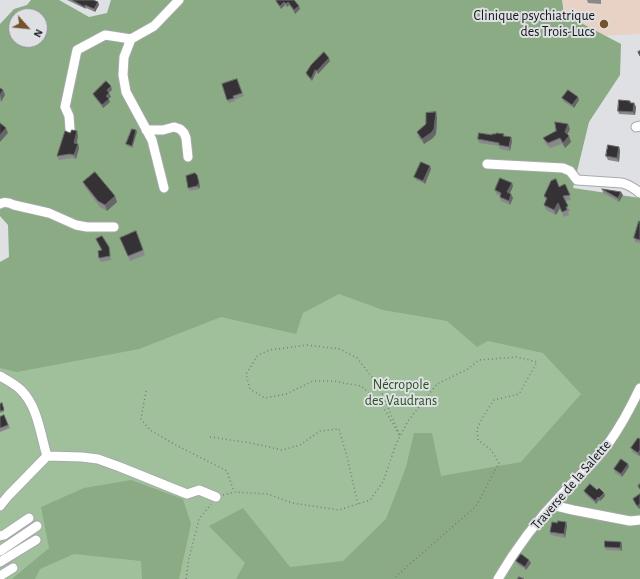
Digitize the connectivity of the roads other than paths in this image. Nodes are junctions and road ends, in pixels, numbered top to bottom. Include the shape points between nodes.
1 (179, 0) edge
2 (130, 39) junction
3 (70, 130) edge
4 (146, 130) junction
5 (188, 157) dead end
6 (487, 164) dead end
7 (164, 188) dead end
8 (640, 193) edge
9 (0, 204) edge
10 (114, 227) dead end
11 (0, 376) edge
12 (640, 388) edge
13 (47, 456) junction
14 (216, 497) road end
15 (552, 505) junction
16 (0, 506) edge
17 (29, 518) dead end
18 (640, 520) edge
19 (37, 526) dead end
20 (0, 536) edge
21 (36, 540) dead end
22 (0, 551) edge
23 (0, 562) edge
24 (13, 568) dead end
25 (0, 576) edge
26 (498, 579) edge

1 - 2 street via 154,26
2 - 3 street via 105,35 76,50 65,106
2 - 4 street via 124,57 123,75 126,92
4 - 5 street via 174,127 180,129 186,138
4 - 7 street via 152,140
6 - 8 street via 564,168 577,180 622,183
9 - 10 street via 9,202 49,213 76,225
11 - 13 street via 20,389 34,409
12 - 15 street, Traverse de la Salette via 628,414 608,444 591,466
13 - 14 street via 98,459 187,494 199,490
13 - 16 street
15 - 18 street via 630,521
15 - 26 street, Traverse de la Salette via 525,538
17 - 20 street
19 - 22 street
21 - 23 street
24 - 25 street

